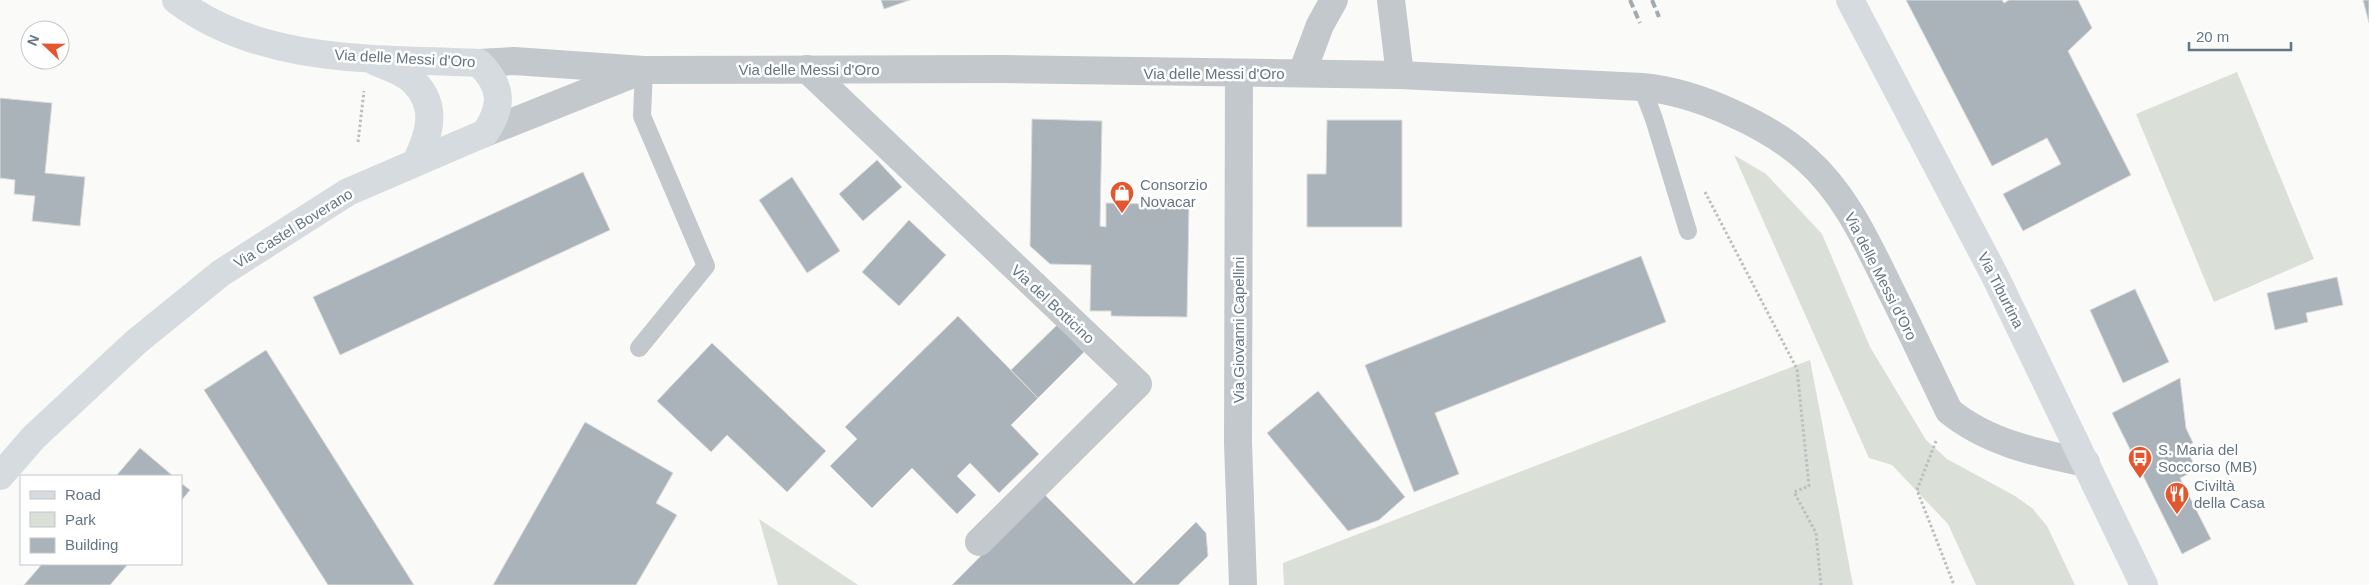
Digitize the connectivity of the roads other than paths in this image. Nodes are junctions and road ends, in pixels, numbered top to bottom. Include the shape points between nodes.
1 (176, 0) edge
2 (1334, 0) edge
3 (1390, 0) edge
4 (1850, 0) edge
5 (365, 57) junction
6 (479, 63) junction
7 (807, 69) junction
8 (644, 70) junction
9 (1302, 73) junction
10 (1239, 74) junction
11 (1400, 75) junction
12 (1642, 87) junction
13 (485, 132) junction
14 (416, 162) junction
15 (1688, 231) dead end
16 (640, 348) dead end
17 (2086, 463) junction
18 (0, 476) edge
19 (979, 542) dead end
20 (1243, 585) edge
21 (2144, 585) edge

1 - 5 street, Via delle Messi d'Oro via 223,28 266,44 300,51
2 - 9 street via 1320,25
3 - 11 street
4 - 17 street, Via Tiburtina via 1995,276
5 - 6 street, Via delle Messi d'Oro
5 - 14 street via 414,81 424,97 430,130
6 - 8 street, Via delle Messi d'Oro via 514,61
6 - 13 street via 493,78 499,95 496,113
7 - 8 street, Via delle Messi d'Oro
7 - 10 street, Via delle Messi d'Oro
7 - 19 street, Via del Botticino via 1138,384
8 - 13 street, Via Castel Boverano
8 - 16 lane via 642,116 706,266
9 - 10 street, Via delle Messi d'Oro
9 - 11 street, Via delle Messi d'Oro
10 - 20 street, Via Giovanni Capellini via 1238,443
11 - 12 street, Via delle Messi d'Oro
12 - 15 lane
12 - 17 street, Via delle Messi d'Oro via 1706,102 1785,142 1838,194 1864,235 1949,411 1973,428 2004,442 2028,451
13 - 14 street, Via Castel Boverano
14 - 18 street, Via Castel Boverano via 348,192 221,273 136,342 34,437
17 - 21 street, Via Tiburtina

